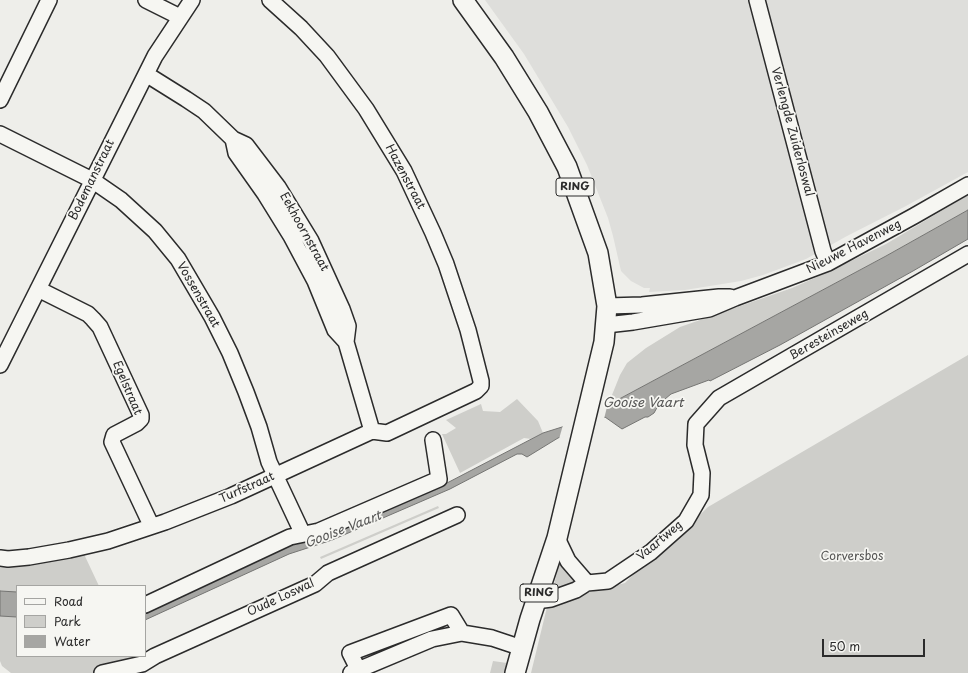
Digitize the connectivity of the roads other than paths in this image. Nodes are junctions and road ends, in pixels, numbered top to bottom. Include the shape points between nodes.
1 (49, 0) edge
2 (146, 0) edge
3 (192, 0) edge
4 (270, 0) edge
5 (463, 0) edge
6 (757, 0) edge
7 (180, 17) junction
8 (146, 74) junction
9 (0, 100) edge
10 (0, 134) edge
11 (92, 180) junction
12 (968, 185) edge
13 (968, 254) edge
14 (828, 263) junction
15 (38, 289) junction
16 (735, 298) junction
17 (607, 306) junction
18 (606, 326) junction
19 (0, 365) edge
20 (481, 386) joint
21 (696, 424) joint
22 (372, 431) junction
23 (433, 440) dead end
24 (275, 476) junction
25 (457, 515) dead end
26 (151, 525) junction
27 (301, 534) junction
28 (558, 538) junction
29 (0, 558) edge
30 (586, 583) junction
31 (536, 601) junction
32 (146, 605) edge
33 (522, 648) junction
34 (355, 671) edge
35 (102, 673) edge
36 (515, 673) edge

1 - 9 street
2 - 7 street
3 - 7 street, Bodemanstraat
4 - 20 street, Hazenstraat via 301,28 332,62 366,109 404,172 446,264 468,330 482,381
5 - 17 main road, RING via 512,69 567,167 598,253
6 - 14 street, Verlengde Zuiderloswal
7 - 8 street, Bodemanstraat
8 - 11 street, Bodemanstraat
8 - 22 street, Eekhoornstraat via 204,112 234,139 236,153 292,236 315,281 335,330 346,342
10 - 11 street, Vossenstraat
11 - 15 street, Bodemanstraat
11 - 24 street, Vossenstraat via 121,200 155,231 185,270 212,317 235,366
12 - 14 street, Nieuwe Havenweg
13 - 21 street, Beresteinseweg via 719,398
14 - 16 street, Nieuwe Havenweg
15 - 19 street, Bodemanstraat
15 - 26 street, Egelstraat via 88,314 100,328 141,415 137,424 114,435 112,442
16 - 17 street, Nieuwe Havenweg via 657,298 632,306
16 - 18 street, Nieuwe Havenweg via 709,310
17 - 18 main road, RING
18 - 28 main road, RING
20 - 22 street, Turfstraat via 476,391 387,433
21 - 30 street, Vaartweg via 695,445 702,473 701,495 686,521 651,552 608,581
22 - 24 street, Turfstraat
23 - 27 street via 439,479 319,531
24 - 26 street, Turfstraat via 231,496
24 - 27 street, Vossenstraat
25 - 35 street, Oude Loswal via 328,572 315,584 142,664
26 - 29 street, Turfstraat via 108,541 76,548 29,557
27 - 32 street
28 - 30 street via 568,561
28 - 31 main road, RING
30 - 31 street, Vaartweg via 576,590
31 - 33 main road, RING
33 - 34 street via 492,638 462,633 452,615 350,653
33 - 36 main road, RING

